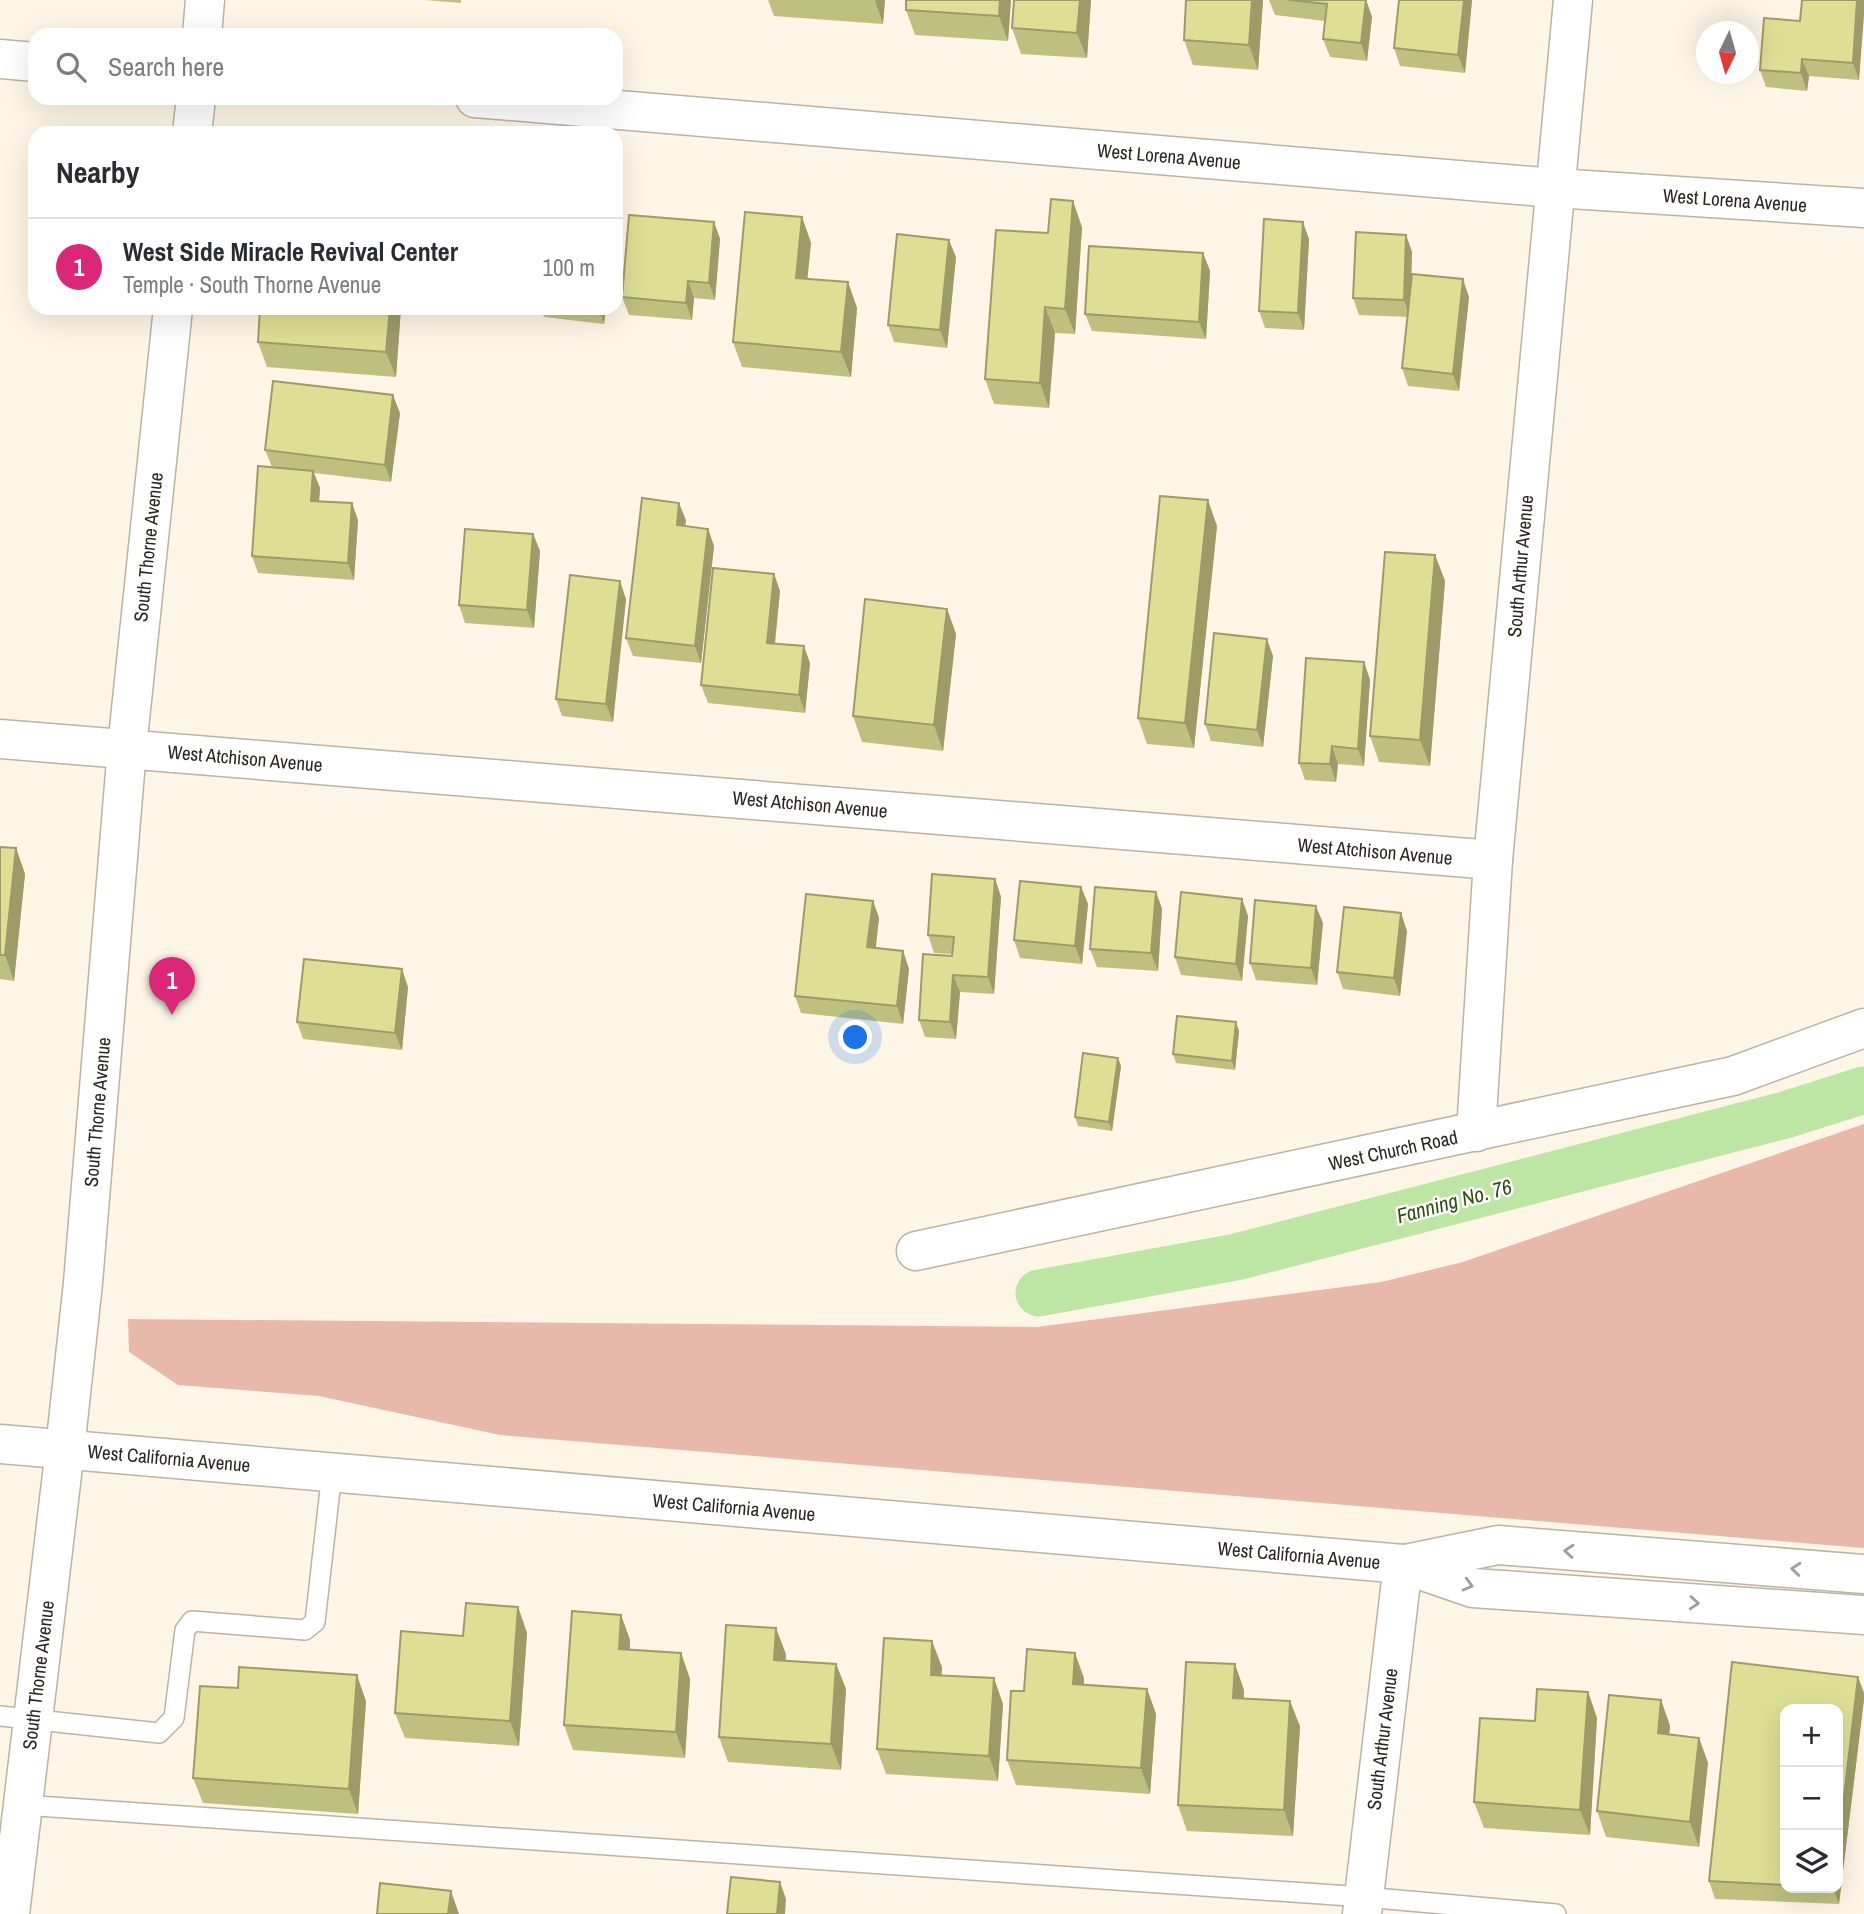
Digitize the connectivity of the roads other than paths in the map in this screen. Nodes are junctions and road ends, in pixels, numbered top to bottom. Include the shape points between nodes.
1 (205, 0) edge
2 (1573, 0) edge
3 (203, 28) edge
4 (0, 59) edge
5 (28, 61) edge
6 (194, 105) edge
7 (559, 105) edge
8 (193, 126) edge
9 (1555, 188) junction
10 (1864, 208) edge
11 (172, 315) edge
12 (0, 739) edge
13 (127, 748) junction
14 (1493, 860) junction
15 (1864, 1028) edge
16 (1476, 1132) junction
17 (916, 1251) dead end
18 (0, 1444) edge
19 (65, 1449) junction
20 (332, 1472) junction
21 (1403, 1564) junction
22 (1864, 1574) edge
23 (1864, 1615) edge
24 (16, 1717) edge
25 (23, 1805) junction
26 (1363, 1906) edge
27 (10, 1914) edge
28 (1556, 1914) edge

1 - 3 street
2 - 9 street, South Arthur Avenue
4 - 5 street
6 - 8 street
7 - 9 street, West Lorena Avenue
9 - 10 street, West Lorena Avenue
9 - 14 street, South Arthur Avenue
11 - 13 street, South Thorne Avenue
12 - 13 street, West Atchison Avenue
13 - 14 street, West Atchison Avenue
13 - 19 street, South Thorne Avenue
14 - 16 street, South Arthur Avenue
15 - 16 street, West Church Road via 1733,1076
16 - 17 street, West Church Road
18 - 19 street, West California Avenue
19 - 20 street, West California Avenue
19 - 24 street, South Thorne Avenue
20 - 21 street, West California Avenue
20 - 24 lane via 316,1622 305,1630 192,1621 185,1630 174,1717 159,1733
22 -> 21 street, West California Avenue via 1498,1545
21 -> 23 street, West California Avenue via 1473,1588
21 - 26 street, South Arthur Avenue
24 - 25 street, South Thorne Avenue
25 - 26 lane
25 - 27 street, South Thorne Avenue
26 - 28 lane

